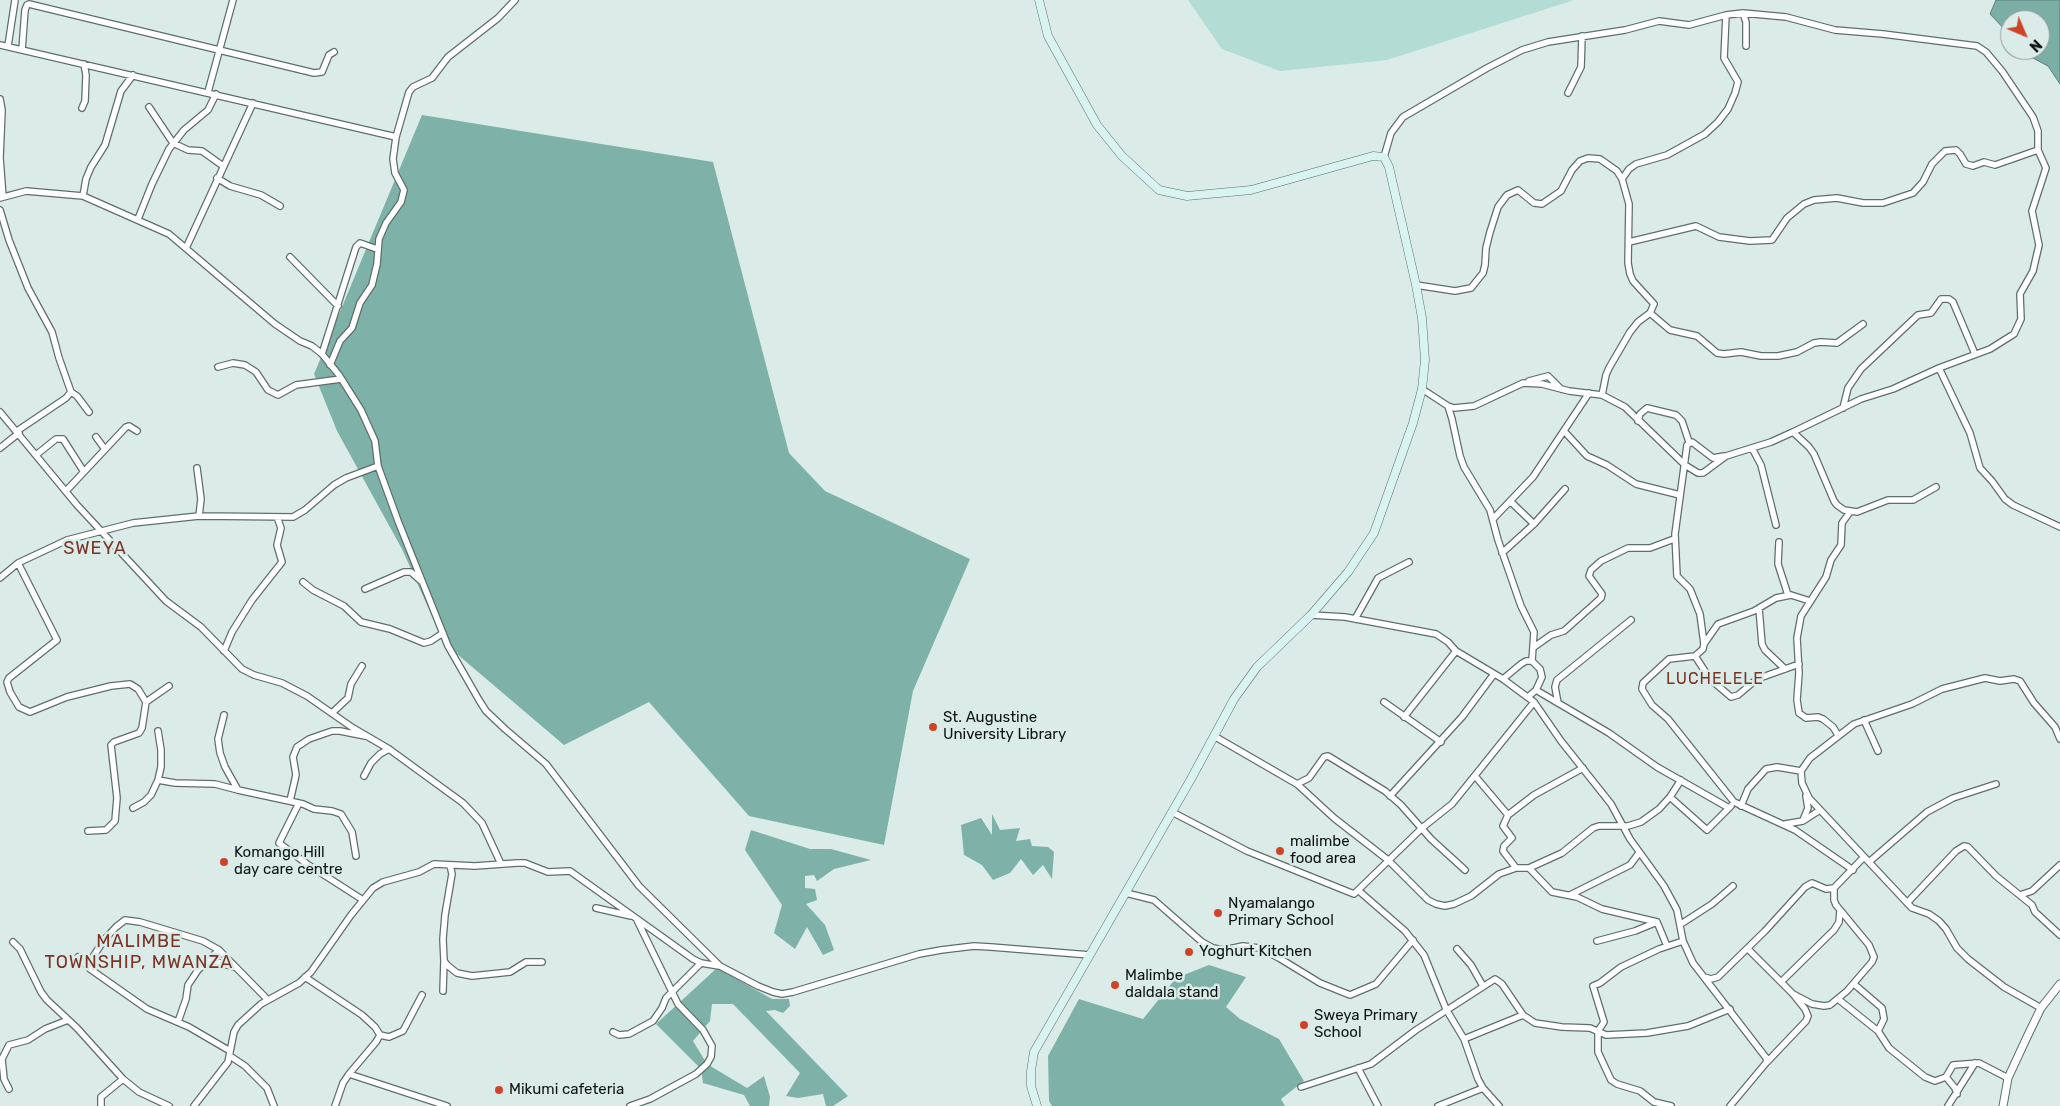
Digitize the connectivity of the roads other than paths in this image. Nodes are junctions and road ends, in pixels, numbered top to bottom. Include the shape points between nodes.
1 (15, 0) edge
2 (233, 0) edge
3 (515, 0) edge
4 (1039, 0) edge
5 (1743, 13) junction
6 (1726, 15) junction
7 (1582, 36) junction
8 (0, 44) edge
9 (8, 46) junction
10 (1746, 46) dead end
11 (22, 50) junction
12 (218, 50) junction
13 (334, 52) dead end
14 (84, 64) junction
15 (133, 75) junction
16 (208, 92) junction
17 (1568, 93) dead end
18 (216, 94) junction
19 (0, 98) edge
20 (253, 103) junction
21 (82, 108) dead end
22 (149, 108) dead end
23 (1, 120) edge
24 (396, 137) junction
25 (173, 143) junction
26 (2038, 150) junction
27 (1384, 157) junction
28 (223, 166) junction
29 (217, 178) junction
30 (1622, 179) junction
31 (83, 196) junction
32 (2, 197) edge
33 (280, 206) dead end
34 (0, 210) edge
35 (138, 219) junction
36 (1628, 230) junction
37 (1640, 239) junction
38 (1629, 242) junction
39 (186, 248) junction
40 (377, 249) junction
41 (290, 256) dead end
42 (1416, 285) junction
43 (338, 306) junction
44 (1650, 313) junction
45 (1863, 324) dead end
46 (322, 354) junction
47 (1975, 354) junction
48 (330, 365) junction
49 (218, 367) dead end
50 (1939, 368) junction
51 (341, 379) junction
52 (1422, 388) junction
53 (71, 392) junction
54 (1589, 393) junction
55 (1602, 395) junction
56 (1448, 406) junction
57 (1843, 408) junction
58 (0, 412) edge
59 (89, 412) dead end
60 (1638, 421) junction
61 (137, 431) dead end
62 (1564, 431) junction
63 (18, 432) junction
64 (1793, 432) junction
65 (96, 437) dead end
66 (1689, 442) junction
67 (0, 448) edge
68 (104, 448) junction
69 (1752, 448) junction
70 (36, 455) junction
71 (1726, 456) junction
72 (1685, 465) junction
73 (378, 466) junction
74 (197, 468) dead end
75 (84, 472) junction
76 (1936, 487) dead end
77 (1566, 489) dead end
78 (66, 491) junction
79 (1680, 495) junction
80 (1510, 501) junction
81 (1850, 512) junction
82 (199, 516) junction
83 (277, 517) junction
84 (1493, 519) junction
85 (1534, 524) junction
86 (1776, 525) dead end
87 (2060, 528) edge
88 (101, 531) junction
89 (1674, 538) junction
90 (1779, 542) dead end
91 (1502, 552) junction
92 (1409, 562) dead end
93 (18, 563) junction
94 (0, 577) edge
95 (303, 582) dead end
96 (423, 582) junction
97 (365, 589) dead end
98 (1788, 595) junction
99 (1810, 601) junction
100 (1759, 608) junction
101 (1311, 615) junction
102 (1355, 619) junction
103 (1631, 620) dead end
104 (444, 633) junction
105 (1704, 644) junction
106 (1534, 647) junction
107 (224, 651) junction
108 (1456, 652) junction
109 (1695, 656) junction
110 (1532, 661) junction
111 (1799, 664) junction
112 (362, 666) dead end
113 (1785, 669) junction
114 (1494, 674) junction
115 (1503, 679) junction
116 (169, 686) dead end
117 (1536, 690) junction
118 (1528, 697) junction
119 (146, 702) junction
120 (1384, 702) dead end
121 (1534, 702) junction
122 (1558, 703) junction
123 (332, 712) junction
124 (224, 715) dead end
125 (1404, 717) junction
126 (1864, 720) junction
127 (158, 731) dead end
128 (1838, 735) junction
129 (367, 736) junction
130 (1214, 736) junction
131 (2060, 739) edge
132 (1441, 742) junction
133 (389, 748) junction
134 (1878, 751) dead end
135 (1583, 768) junction
136 (1801, 771) junction
137 (364, 776) dead end
138 (1476, 776) junction
139 (158, 780) junction
140 (1681, 780) junction
141 (1297, 784) junction
142 (1996, 784) dead end
143 (238, 790) junction
144 (1804, 791) junction
145 (1390, 796) junction
146 (1670, 797) junction
147 (290, 801) junction
148 (1734, 802) junction
149 (299, 803) junction
150 (1741, 806) junction
151 (133, 808) dead end
152 (1729, 808) junction
153 (1820, 810) junction
154 (1172, 812) junction
155 (1508, 815) junction
156 (1803, 821) junction
157 (1783, 824) junction
158 (1622, 826) junction
159 (1422, 828) junction
160 (88, 830) dead end
161 (1639, 853) junction
162 (356, 856) dead end
163 (1864, 857) junction
164 (1388, 860) junction
165 (1869, 862) junction
166 (500, 864) junction
167 (450, 865) junction
168 (2060, 866) edge
169 (1516, 868) junction
170 (1529, 868) junction
171 (1465, 870) dead end
172 (1853, 870) junction
173 (1733, 886) dead end
174 (2038, 886) junction
175 (1834, 888) junction
176 (1359, 891) junction
177 (1126, 893) junction
178 (1570, 895) junction
179 (2020, 895) junction
180 (363, 900) junction
181 (1907, 903) junction
182 (2032, 905) junction
183 (596, 908) dead end
184 (1840, 910) junction
185 (635, 917) junction
186 (1656, 922) junction
187 (1681, 924) junction
188 (2060, 935) edge
189 (1413, 940) junction
190 (1597, 941) dead end
191 (1683, 941) junction
192 (13, 942) dead end
193 (1667, 946) junction
194 (1748, 949) junction
195 (219, 950) junction
196 (1456, 950) dead end
197 (1090, 955) junction
198 (78, 957) dead end
199 (210, 960) junction
200 (444, 961) junction
201 (542, 962) dead end
202 (701, 963) junction
203 (87, 966) junction
204 (720, 966) junction
205 (234, 967) junction
206 (306, 977) junction
207 (1704, 977) junction
208 (1781, 982) junction
209 (1854, 984) junction
210 (2060, 984) edge
211 (1484, 986) junction
212 (672, 991) junction
213 (443, 992) dead end
214 (1793, 994) junction
215 (422, 996) dead end
216 (268, 1000) junction
217 (1838, 1000) junction
218 (2041, 1008) junction
219 (1446, 1009) junction
220 (1730, 1009) junction
221 (1523, 1015) junction
222 (68, 1020) junction
223 (178, 1022) junction
224 (1598, 1031) junction
225 (1878, 1031) junction
226 (613, 1032) dead end
227 (380, 1035) junction
228 (1464, 1039) junction
229 (230, 1054) junction
230 (1767, 1062) junction
231 (1975, 1063) junction
232 (1370, 1064) junction
233 (1358, 1068) junction
234 (349, 1074) junction
235 (1946, 1077) junction
236 (2008, 1078) junction
237 (123, 1079) junction
238 (1365, 1079) junction
239 (1301, 1087) dead end
240 (1483, 1088) junction
241 (9, 1089) dead end
242 (1957, 1094) junction
243 (650, 1099) junction
244 (336, 1105) edge
245 (101, 1106) edge
246 (169, 1106) edge
247 (194, 1106) edge
248 (274, 1106) edge
249 (447, 1106) edge
250 (630, 1106) edge
251 (645, 1106) edge
252 (1037, 1106) edge
253 (1378, 1106) edge
254 (1438, 1106) edge
255 (1499, 1106) edge
256 (1671, 1106) edge
257 (1730, 1106) edge
258 (1948, 1106) edge
259 (2003, 1106) edge

1 - 9 street
2 - 12 street
3 - 24 street via 498,18 448,57 432,78 413,87
4 - 27 main road via 1048,36 1098,125 1122,156 1159,190 1186,196 1251,190 1373,156
5 - 6 street
5 - 10 street via 1747,26
5 - 26 street via 1786,17 1835,30 1977,46 2002,71 2033,117 2038,131
6 - 7 street via 1689,24 1659,21
6 - 30 street via 1724,58 1738,82 1728,109 1705,134 1676,151 1636,164
7 - 17 street via 1581,67
7 - 27 street via 1537,45 1507,57 1410,113 1391,133
8 - 9 street
9 - 11 street
11 - 12 street via 24,10 29,4
11 - 14 street
12 - 13 street via 314,73 322,72 329,55
12 - 16 street
14 - 15 street
14 - 21 street via 85,101
15 - 16 street
15 - 31 street via 121,91 105,145 90,167
16 - 18 street
18 - 20 street
18 - 25 street via 208,110
19 - 23 street
20 - 24 street
20 - 28 street
22 - 25 street
23 - 32 street
24 - 40 street via 393,166 403,185 403,196 382,231
25 - 28 street via 188,150 202,151
25 - 35 street
26 - 37 street via 1995,165 1984,162 1973,166 1966,164 1956,150 1945,151 1913,193 1883,203 1837,198 1814,200 1795,210 1781,224 1772,240 1720,238 1696,226
26 - 47 street via 2046,168 2032,211 2039,242 2033,272 2020,294 2020,324 2006,340
27 - 42 main road
28 - 29 street
29 - 33 street
29 - 39 street
30 - 36 street via 1629,204
30 - 42 street via 1617,171 1600,159 1588,158 1578,163 1561,191 1542,204 1518,190 1512,191 1498,208 1486,248 1485,265 1476,284 1460,291
31 - 32 street via 26,190
31 - 35 street
34 - 53 street via 28,288 52,332
35 - 39 street via 169,234
36 - 37 street
36 - 38 street
37 - 38 street
38 - 44 street via 1630,274 1653,302
39 - 46 street via 275,324
40 - 43 street via 358,244
40 - 48 street via 372,285 360,303 352,328 340,340
41 - 43 street
42 - 52 main road via 1424,347
43 - 46 street
44 - 45 street via 1670,330 1697,336 1718,353 1740,352 1761,356 1797,352 1821,342 1837,343
44 - 55 street via 1630,332 1606,375
46 - 48 street
47 - 50 street
47 - 57 street via 1953,302 1941,299 1931,312 1918,315 1864,365 1848,388
48 - 51 street
49 - 51 street via 233,363 245,365 256,372 268,390 278,395 296,385
50 - 57 street
50 - 87 street via 1970,433 1980,468 2004,499
51 - 73 street via 365,417 375,441
52 - 56 street
52 - 101 main road via 1399,466 1374,533 1352,566
53 - 59 street
53 - 63 street
54 - 55 street
54 - 56 street via 1561,389 1548,376 1523,383 1474,406
54 - 62 street
55 - 60 street via 1625,406
56 - 84 street via 1464,467
57 - 64 street
58 - 63 street
60 - 66 street via 1647,408 1676,415 1682,421
60 - 72 street
61 - 68 street via 126,427
62 - 79 street via 1587,456 1636,484
62 - 80 street via 1533,477
63 - 67 street
63 - 70 street
64 - 69 street
64 - 81 street via 1814,454 1837,505
65 - 68 street
66 - 71 street via 1696,443 1713,458
66 - 72 street
68 - 75 street
69 - 71 street
69 - 86 street via 1761,465
70 - 75 street via 56,439 63,439
70 - 78 street
71 - 72 street via 1703,473
72 - 79 street
73 - 83 street via 334,485 298,515
73 - 96 street
74 - 82 street via 201,499
75 - 78 street
76 - 81 street via 1913,500 1883,501
77 - 85 street
78 - 88 street
79 - 89 street
80 - 84 street
80 - 85 street
81 - 99 street via 1842,523 1841,546
82 - 83 street
82 - 88 street via 150,520
83 - 107 street via 281,528 277,545 282,562 252,600
84 - 91 street
85 - 91 street
88 - 93 street via 67,540
88 - 107 street via 166,601 201,627
89 - 105 street via 1677,576 1690,589 1700,614
89 - 106 street via 1650,548 1628,548 1601,561 1589,576 1602,598 1564,631 1551,635
90 - 98 street via 1778,564
91 - 106 street via 1534,632
92 - 102 street via 1378,578
93 - 94 street
93 - 119 street via 57,640 9,678 10,692 19,707 30,712 67,697 130,684 138,689
95 - 104 street via 344,606 363,623 390,629 424,643
96 - 97 street via 411,572 404,572
96 - 104 street
98 - 99 street
98 - 100 street
99 - 111 street via 1798,624
100 - 105 street via 1718,624
100 - 113 street via 1764,650
101 - 102 street
101 - 130 main road via 1250,674
102 - 108 street via 1428,631 1443,638
103 - 122 street via 1557,680 1555,694
104 - 204 street via 452,654 486,711 546,764 637,884
105 - 109 street via 1700,654
106 - 110 street
107 - 123 street via 246,672 294,688
108 - 114 street
108 - 125 street
109 - 113 street via 1710,680 1731,697 1757,679
109 - 148 street via 1669,659 1643,683 1642,689
110 - 115 street via 1521,664
110 - 117 street via 1540,669 1542,677
111 - 113 street
111 - 128 street via 1798,713 1806,718 1823,719
112 - 123 street via 351,684 348,698
114 - 115 street
114 - 132 street
115 - 118 street
116 - 119 street
117 - 118 street
117 - 122 street
118 - 121 street
119 - 160 street via 139,733 112,745 117,798 115,822 106,830
120 - 125 street
121 - 135 street
121 - 138 street
122 - 140 street
123 - 129 street
124 - 143 street via 218,733 220,753
125 - 132 street
126 - 128 street
126 - 131 street via 1912,704 1942,689 1985,678 2014,679 2022,684
126 - 134 street
127 - 139 street via 161,767
128 - 136 street via 1810,758
129 - 133 street
129 - 147 street via 332,731 297,747 293,757 296,775
130 - 141 street
130 - 154 main road
132 - 145 street
133 - 137 street via 371,763
133 - 166 street via 463,802 482,823
135 - 155 street via 1534,795
135 - 158 street via 1611,804
136 - 144 street
136 - 150 street via 1777,767 1766,769 1748,790
138 - 155 street
138 - 159 street via 1452,804
139 - 143 street via 215,784
139 - 151 street via 144,802
140 - 146 street
140 - 152 street
141 - 145 street via 1309,778 1320,761 1328,756
141 - 164 street
142 - 165 street via 1953,798 1927,812
143 - 147 street
144 - 153 street
144 - 156 street via 1808,808
145 - 159 street
146 - 152 street via 1707,830
146 - 158 street via 1649,817 1634,825
147 - 149 street
148 - 150 street
148 - 152 street
149 - 162 street via 341,814 352,832
149 - 180 street via 279,843
150 - 157 street
153 - 156 street
153 - 163 street
154 - 176 street via 1290,870 1350,893
154 - 177 main road
155 - 169 street via 1503,826 1512,838 1503,851
156 - 157 street
157 - 172 street
158 - 161 street
158 - 170 street via 1593,828 1562,854
159 - 164 street
159 - 171 street
161 - 178 street via 1630,865
161 - 187 street via 1664,886
163 - 165 street
163 - 172 street
164 - 169 street via 1428,900 1445,906 1465,899 1499,874
164 - 176 street
165 - 181 street
166 - 167 street
166 - 185 street via 525,863 552,873 570,871
167 - 180 street via 434,864 414,874 383,882
167 - 200 street via 452,874 445,915
168 - 174 street
169 - 170 street
170 - 178 street via 1552,892
172 - 175 street
173 - 187 street
174 - 179 street
174 - 182 street
175 - 184 street via 1834,900
175 - 194 street via 1826,889 1812,883 1806,887
176 - 189 street
177 - 189 street via 1154,900 1213,948 1259,948 1320,983 1350,995 1376,984
177 - 197 main road
178 - 186 street via 1602,909
179 - 181 street via 1964,846
179 - 182 street
180 - 206 street
181 - 218 street via 1939,921 1968,959 2004,987
182 - 188 street via 2035,912
183 - 185 street
184 - 208 street via 1834,930
184 - 209 street via 1869,945 1874,957
185 - 202 street
185 - 212 street
186 - 190 street
186 - 193 street
187 - 191 street
189 - 219 street via 1428,961
191 - 193 street
191 - 207 street
192 - 222 street via 20,949 41,992
193 - 224 street via 1621,967 1593,986 1604,1018 1604,1024
194 - 207 street via 1716,978
194 - 208 street
195 - 199 street
195 - 203 street via 203,941 125,920 104,940
195 - 205 street
196 - 211 street via 1471,965
197 - 204 street via 974,946 941,950 782,994 758,986
197 - 252 main road via 1034,1052 1031,1070
198 - 203 street
199 - 205 street
199 - 223 street via 188,984
200 - 201 street via 457,973 472,976 510,972 526,962
200 - 213 street
202 - 204 street
202 - 212 street
203 - 223 street via 148,1009
205 - 216 street
206 - 216 street
206 - 227 street via 362,1015
207 - 220 street
208 - 214 street
209 - 217 street
209 - 225 street via 1882,1008 1884,1019
210 - 218 street
211 - 219 street
211 - 221 street via 1498,979
212 - 226 street via 647,1024 629,1034
212 - 243 street via 678,1004 711,1043 711,1056 708,1064 696,1074
214 - 217 street via 1818,1006
214 - 230 street via 1806,1010 1807,1020
215 - 227 street via 403,1031 390,1038
216 - 229 street via 238,1025
217 - 225 street
218 - 236 street
219 - 228 street
219 - 232 street
220 - 224 street via 1666,1031 1614,1035
220 - 230 street
221 - 224 street via 1534,1023 1548,1026
221 - 228 street
222 - 237 street
222 - 241 street via 28,1040 9,1045 2,1059 4,1079
223 - 229 street
224 - 256 street via 1598,1052 1613,1082 1635,1088 1654,1102
225 - 235 street via 1889,1048 1925,1078 1932,1081
227 - 234 street
228 - 240 street
229 - 247 street
229 - 248 street via 267,1088
230 - 257 street
231 - 235 street via 1953,1065
231 - 236 street
231 - 242 street
232 - 233 street
232 - 238 street
233 - 238 street
233 - 239 street
234 - 244 street
234 - 249 street
235 - 242 street
236 - 259 street
237 - 245 street via 101,1097
237 - 246 street via 139,1092
238 - 253 street
240 - 254 street
240 - 255 street
242 - 258 street
243 - 250 street
243 - 251 street

